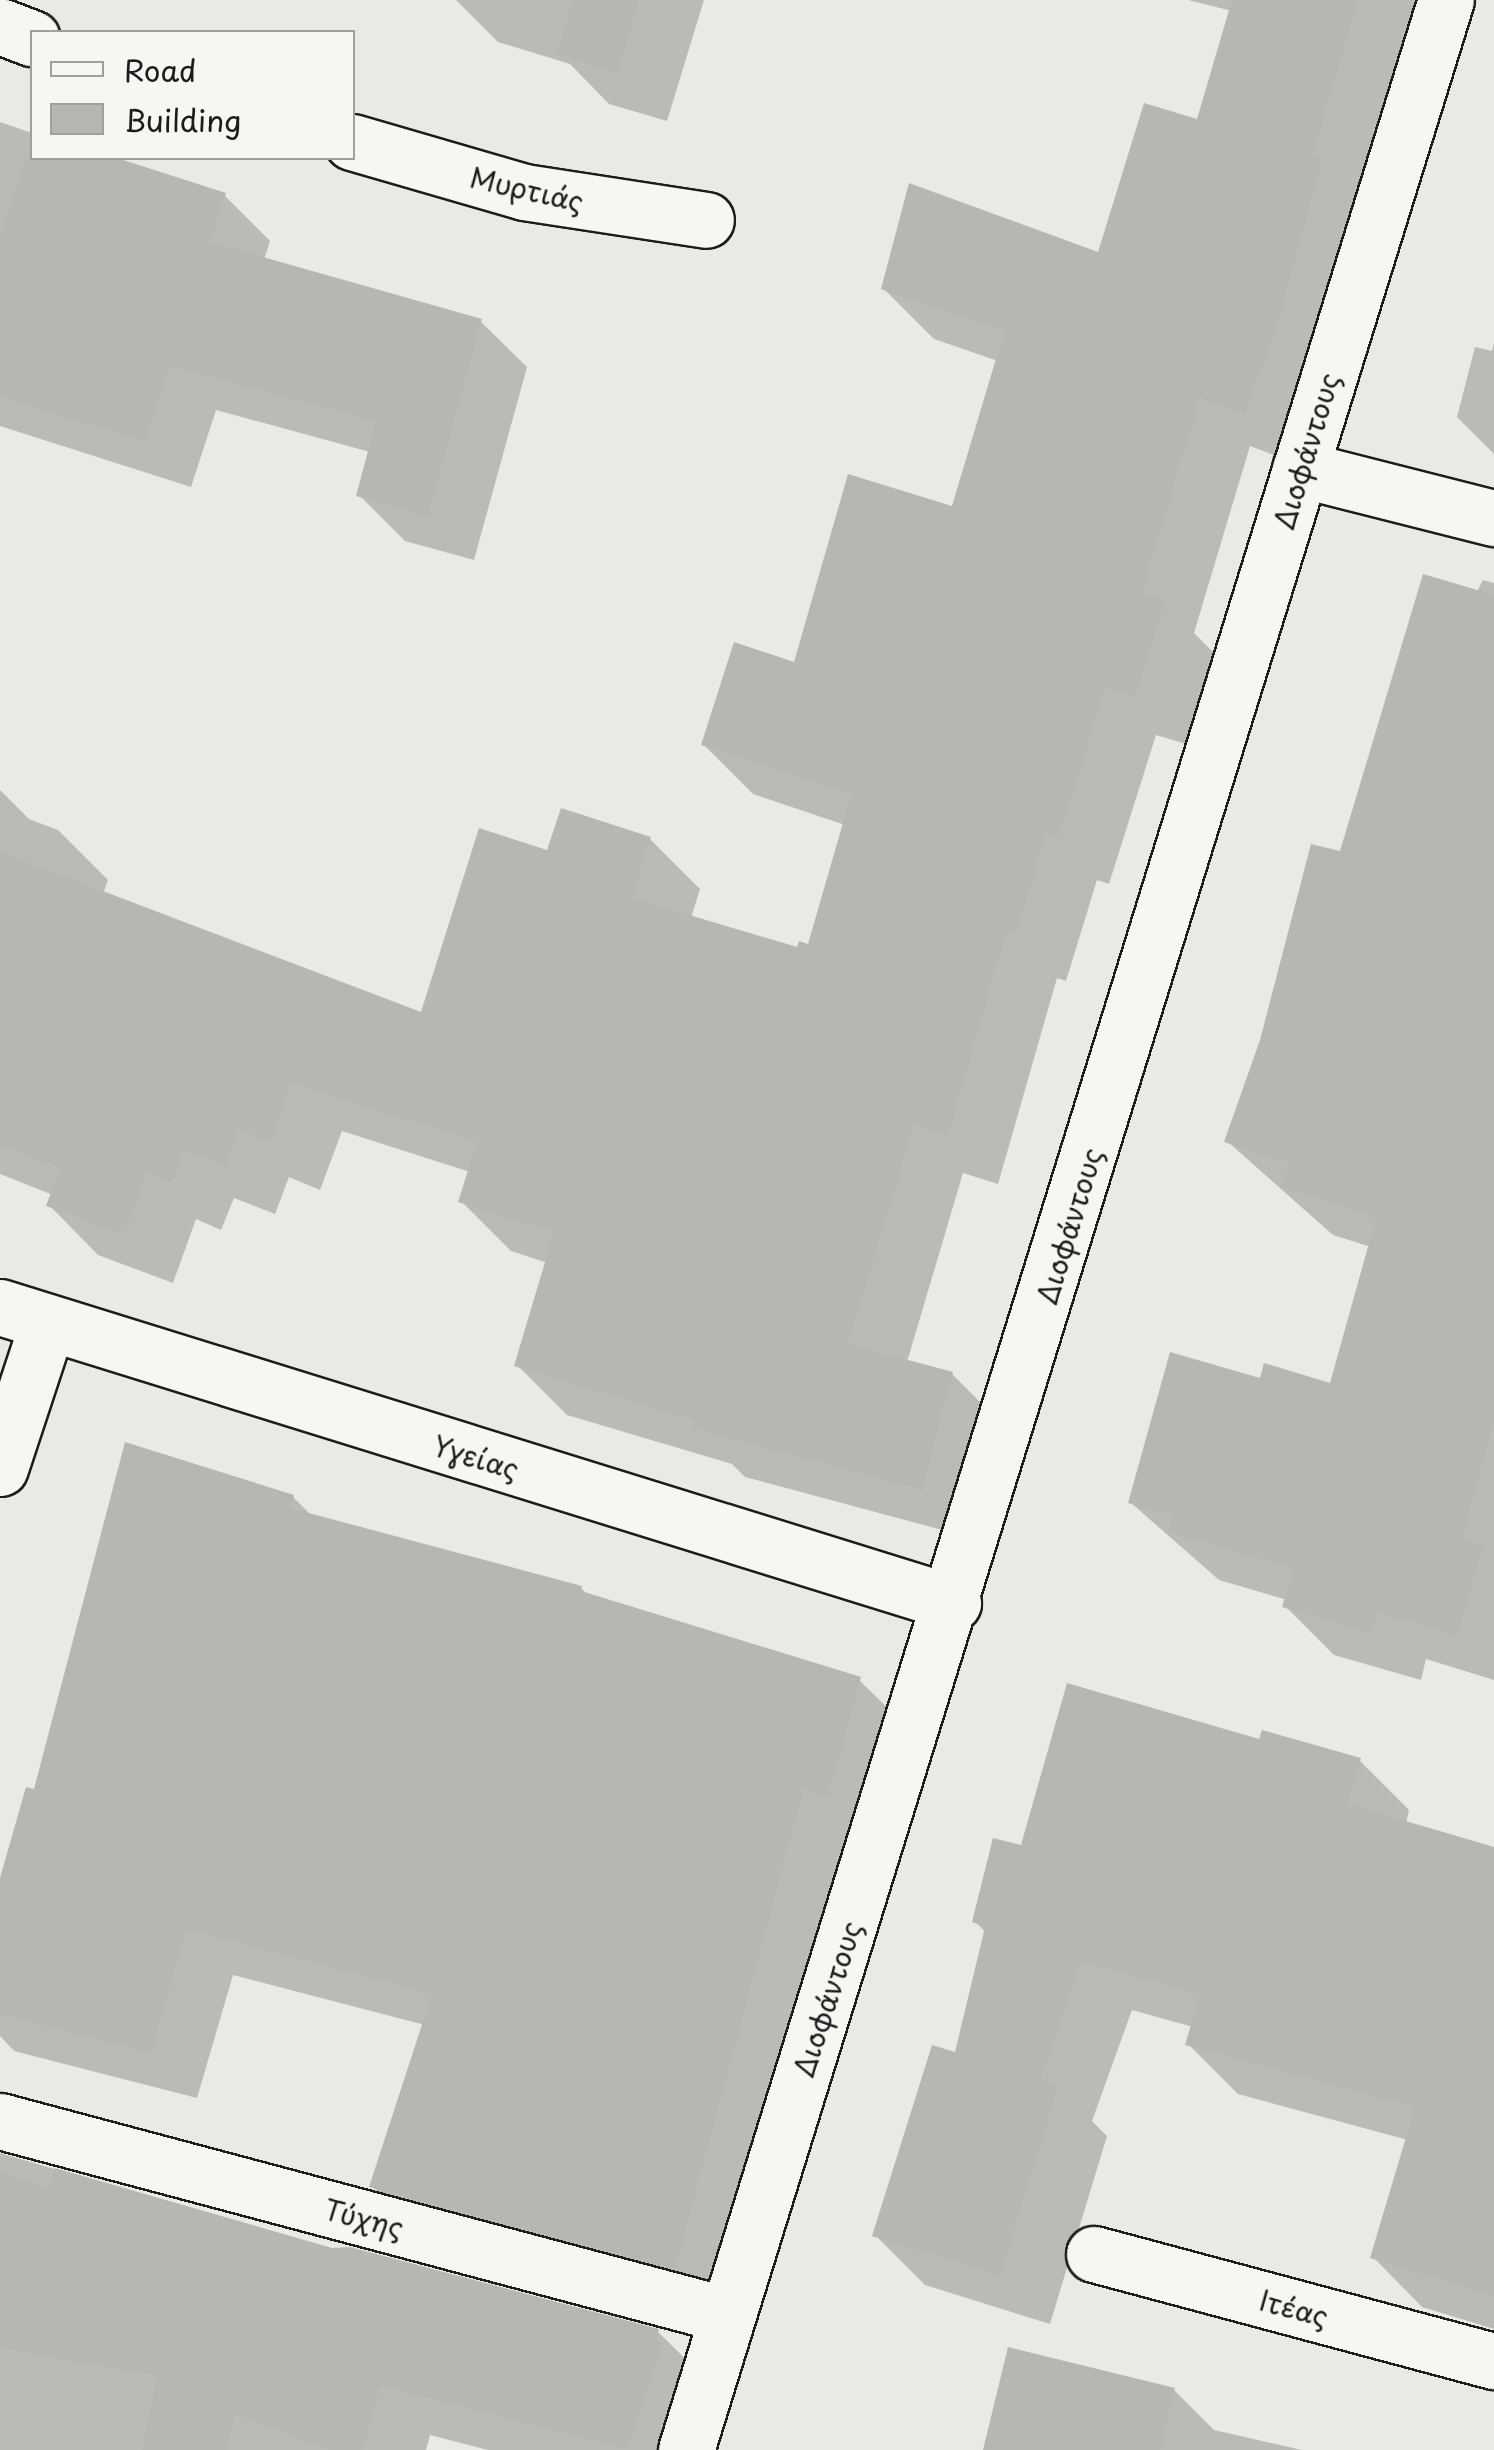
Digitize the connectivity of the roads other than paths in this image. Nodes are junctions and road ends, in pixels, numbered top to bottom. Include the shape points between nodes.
1 (1446, 0) edge
2 (0, 26) edge
3 (30, 37) edge
4 (355, 143) edge
5 (706, 220) dead end
6 (1300, 468) junction
7 (1494, 518) edge
8 (24, 1316) edge
9 (0, 1468) edge
10 (953, 1603) junction
11 (0, 2121) edge
12 (1094, 2254) dead end
13 (727, 2314) junction
14 (1494, 2361) edge
15 (686, 2450) edge

1 - 6 street, Διοφάντους
2 - 3 street
4 - 5 street, Μυρτιάς via 524,192
6 - 7 street
6 - 10 street, Διοφάντους
8 - 9 street
8 - 10 street, Υγείας
10 - 13 street, Διοφάντους
11 - 13 street, Τύχης
12 - 14 street, Ιτέας
13 - 15 street, Διοφάντους

